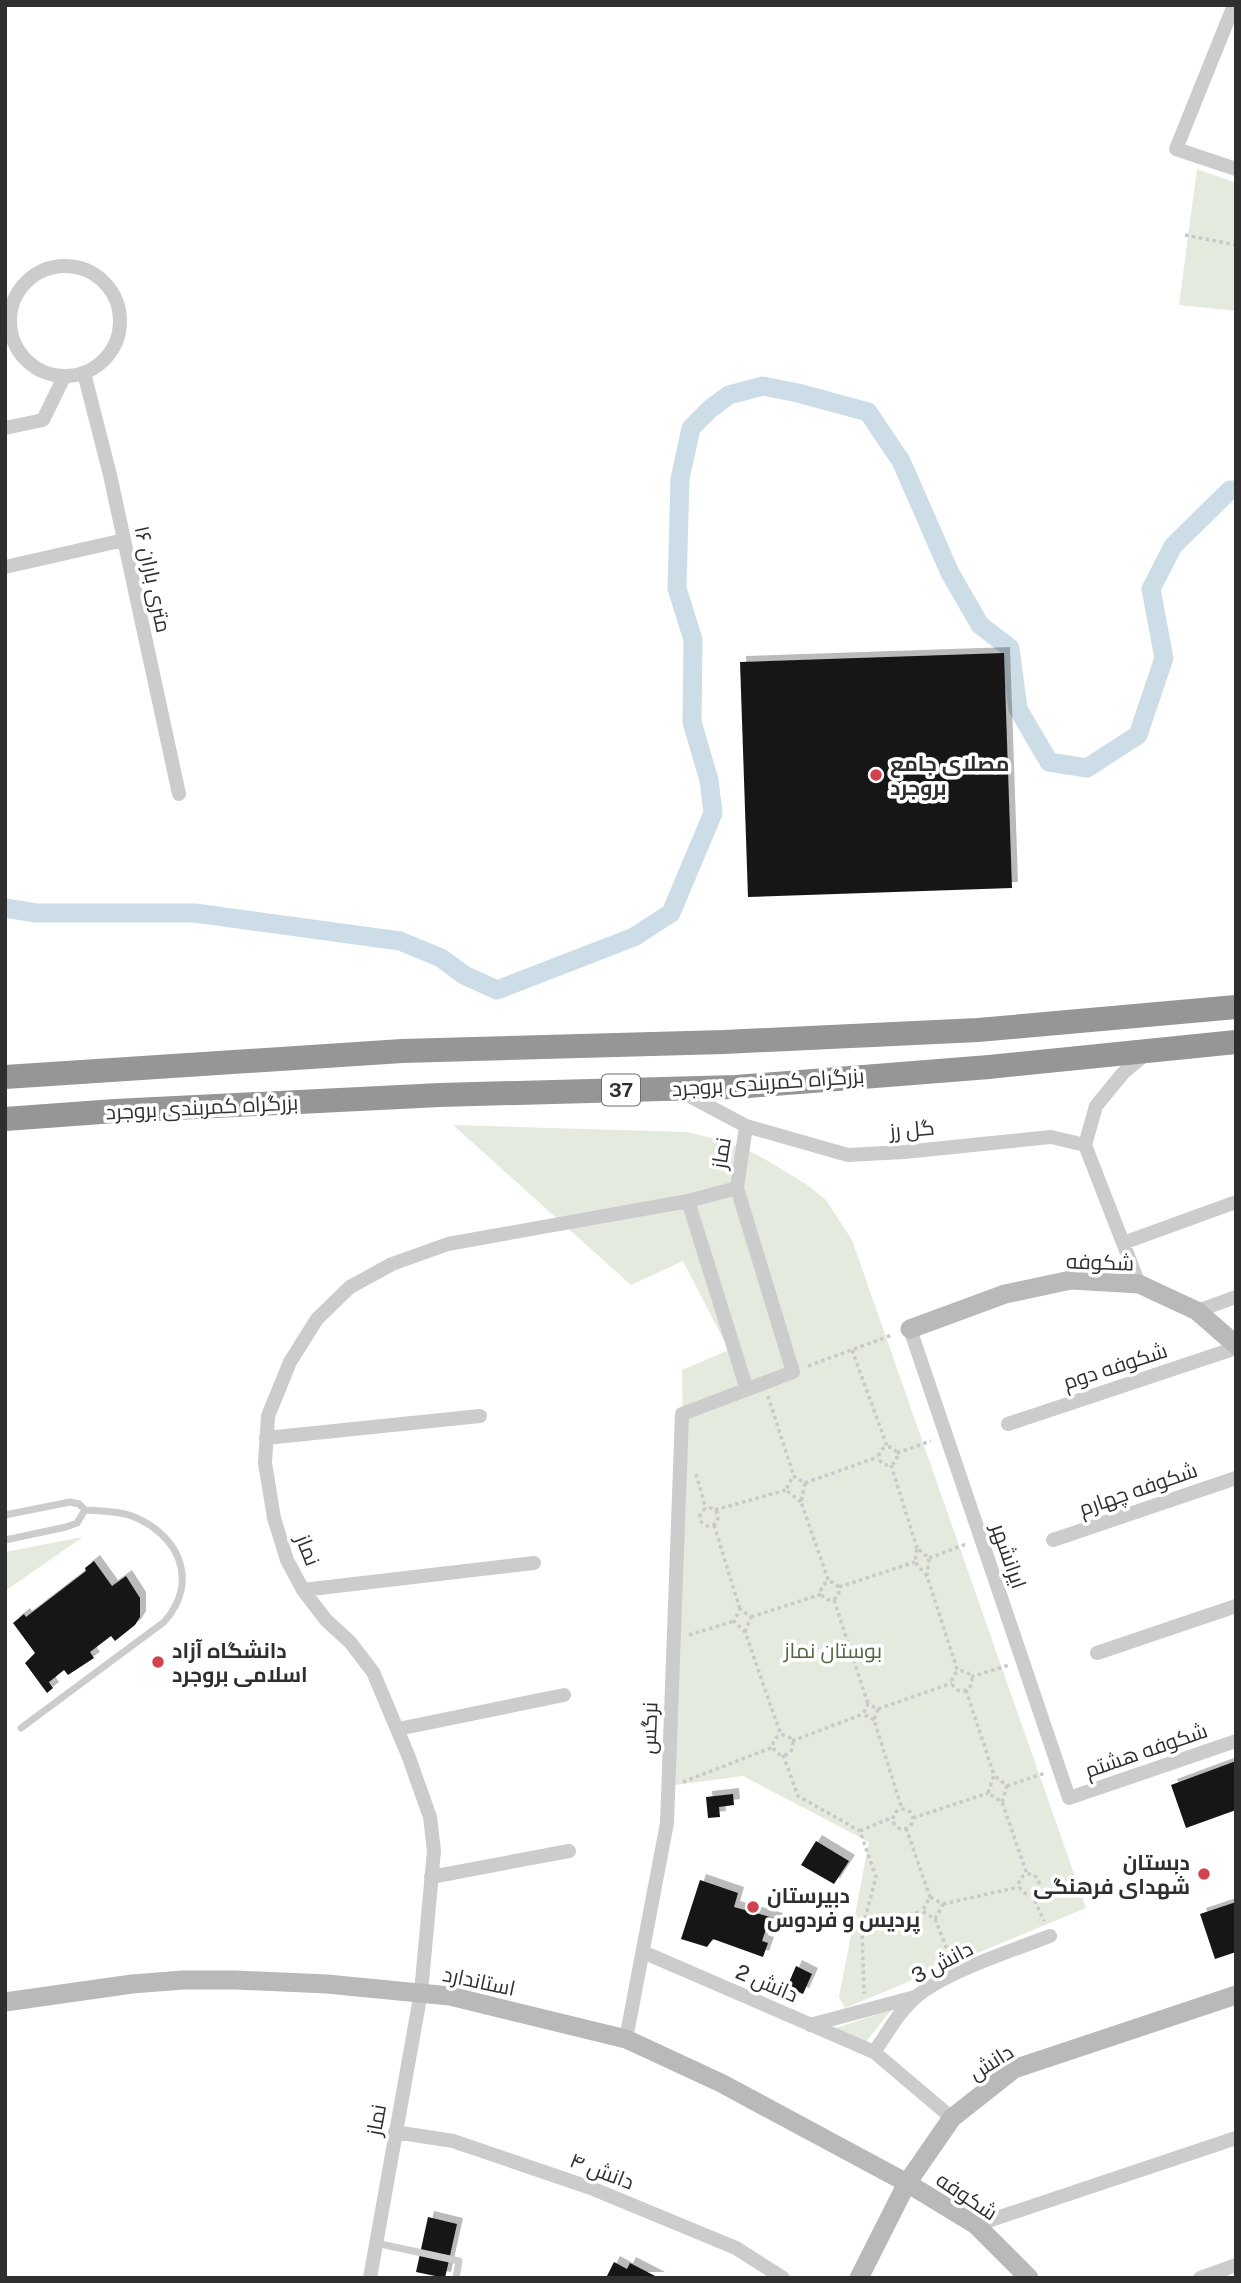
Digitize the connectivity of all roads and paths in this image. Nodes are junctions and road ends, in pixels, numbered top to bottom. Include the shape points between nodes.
1 (1234, 5) edge
2 (1236, 169) edge
3 (1185, 235) dead end
4 (1236, 245) edge
5 (7, 323) edge
6 (84, 373) junction
7 (64, 376) junction
8 (5, 428) edge
9 (124, 540) junction
10 (5, 566) edge
11 (179, 794) dead end
12 (1236, 1007) edge
13 (1236, 1042) edge
14 (1149, 1051) junction
15 (5, 1077) edge
16 (675, 1088) junction
17 (5, 1119) edge
18 (746, 1126) junction
19 (1085, 1145) junction
20 (737, 1188) junction
21 (688, 1201) junction
22 (1236, 1202) edge
23 (1123, 1243) junction
24 (1139, 1284) junction
25 (1236, 1297) edge
26 (1197, 1311) junction
27 (910, 1329) junction
28 (1236, 1347) edge
29 (852, 1350) junction
30 (793, 1372) junction
31 (764, 1384) junction
32 (747, 1390) junction
33 (480, 1416) dead end
34 (1008, 1424) dead end
35 (946, 1436) junction
36 (267, 1438) junction
37 (887, 1446) junction
38 (897, 1453) junction
39 (878, 1457) junction
40 (891, 1465) junction
41 (794, 1477) junction
42 (1236, 1478) edge
43 (805, 1483) junction
44 (786, 1490) junction
45 (801, 1502) junction
46 (85, 1510) junction
47 (715, 1510) junction
48 (5, 1516) edge
49 (714, 1525) junction
50 (981, 1539) junction
51 (5, 1540) edge
52 (1053, 1540) dead end
53 (917, 1548) junction
54 (929, 1558) junction
55 (915, 1562) junction
56 (534, 1563) dead end
57 (927, 1576) junction
58 (829, 1582) junction
59 (839, 1587) junction
60 (303, 1590) junction
61 (822, 1594) junction
62 (834, 1600) junction
63 (1236, 1606) edge
64 (740, 1609) junction
65 (751, 1617) junction
66 (734, 1621) junction
67 (745, 1632) junction
68 (674, 1639) junction
69 (1097, 1653) dead end
70 (1023, 1661) junction
71 (958, 1672) junction
72 (971, 1677) junction
73 (952, 1683) junction
74 (966, 1690) junction
75 (564, 1695) dead end
76 (868, 1704) junction
77 (878, 1709) junction
78 (863, 1714) junction
79 (874, 1720) junction
80 (21, 1728) dead end
81 (398, 1729) junction
82 (781, 1735) junction
83 (792, 1741) junction
84 (1236, 1741) edge
85 (773, 1747) junction
86 (783, 1755) junction
87 (1059, 1768) junction
88 (994, 1776) junction
89 (1007, 1786) junction
90 (668, 1787) junction
91 (988, 1793) junction
92 (1069, 1798) joint
93 (1002, 1802) junction
94 (902, 1809) junction
95 (893, 1818) junction
96 (913, 1818) junction
97 (906, 1828) junction
98 (860, 1831) junction
99 (569, 1851) dead end
100 (1027, 1874) junction
101 (431, 1877) junction
102 (1019, 1887) junction
103 (1032, 1894) junction
104 (930, 1897) junction
105 (943, 1905) junction
106 (922, 1911) junction
107 (936, 1919) junction
108 (862, 1930) junction
109 (1050, 1936) joint
110 (643, 1952) junction
111 (957, 1973) junction
112 (421, 1992) junction
113 (1236, 1995) edge
114 (917, 1996) junction
115 (5, 2002) edge
116 (864, 2010) junction
117 (810, 2025) junction
118 (626, 2039) junction
119 (874, 2052) junction
120 (952, 2118) junction
121 (395, 2132) junction
122 (1236, 2138) edge
123 (907, 2183) junction
124 (976, 2225) junction
125 (376, 2244) junction
126 (1236, 2265) edge
127 (370, 2278) edge
128 (456, 2278) edge
129 (783, 2278) edge
130 (859, 2278) edge
131 (1029, 2278) edge
132 (1200, 2278) edge

1 - 2 street via 1176,149
3 - 4 path
5 - 6 street via 20,289 33,275 51,267 69,265 104,280 121,313 120,332 113,350
5 - 7 street via 27,361 48,374
6 - 7 street
6 - 9 street, ۱۶ متری باران
7 - 8 street via 43,420
9 - 10 street
9 - 11 street, ۱۶ متری باران
12 - 15 highway, بزرگراه کمربندی بروجرد / 37 via 978,1030 402,1051
13 - 14 highway, بزرگراه کمربندی بروجرد / 37
14 - 16 highway, بزرگراه کمربندی بروجرد / 37 via 736,1087
14 - 19 street via 1096,1106
16 - 17 highway, بزرگراه کمربندی بروجرد / 37 via 413,1096
16 - 18 street, گل رز
18 - 19 street, گل رز via 848,1155 1051,1137
18 - 20 street, نماز
19 - 23 street
20 - 21 street, نماز
20 - 30 street
21 - 32 street
21 - 36 street, نماز via 448,1244 392,1264 350,1287 317,1319 290,1362 268,1416
22 - 23 street
23 - 24 street
24 - 26 street, شکوفه
24 - 27 street, شکوفه via 1071,1280 1005,1294
25 - 26 street
26 - 28 street, شکوفه
27 - 29 path
27 - 35 street, ایرانشهر
28 - 34 street, شکوفه دوم
29 - 30 path
29 - 37 path
30 - 31 street
31 - 32 street
31 - 41 path
32 - 68 street, نرگس via 682,1415
33 - 36 street
35 - 38 path
35 - 50 street, ایرانشهر
36 - 60 street, نماز via 265,1463 274,1517 287,1560
37 - 38 path
37 - 39 path
38 - 40 path
39 - 40 path via 884,1465
39 - 43 path
40 - 53 path
41 - 43 path
41 - 44 path
42 - 52 street, شکوفه چهارم
43 - 45 path
44 - 45 path
44 - 47 path
45 - 58 path
46 - 48 lane via 70,1502
46 - 51 lane via 77,1523
46 - 80 lane via 131,1516 153,1528 179,1559 184,1577 181,1594 164,1622
47 - 49 path via 718,1518
47 - 49 path via 704,1510 700,1518 705,1525
49 - 64 path
50 - 54 path
50 - 70 street, ایرانشهر
53 - 54 path
53 - 55 path
54 - 57 path
55 - 57 path
55 - 59 path
56 - 60 street
57 - 71 path
58 - 59 path
58 - 61 path
59 - 62 path
60 - 81 street, نماز via 373,1672
61 - 62 path
61 - 65 path
62 - 76 path
63 - 69 street
64 - 65 path
64 - 66 path
65 - 67 path
66 - 67 path
66 - 68 path
67 - 82 path
68 - 90 street, نرگس
70 - 72 path
70 - 87 street, ایرانشهر
71 - 72 path
71 - 73 path
72 - 74 path
73 - 74 path
73 - 77 path
74 - 88 path
75 - 81 street
76 - 77 path
76 - 78 path
77 - 79 path
78 - 79 path
78 - 83 path
79 - 94 path
81 - 101 street, نماز via 430,1817
82 - 83 path
82 - 85 path
83 - 86 path via 792,1751
84 - 92 street, شکوفه هشتم
85 - 86 path
85 - 90 path
86 - 98 path via 798,1796
87 - 89 path
87 - 92 street, ایرانشهر
88 - 89 path
88 - 91 path
89 - 93 path
90 - 110 street, نرگس via 667,1823
91 - 93 path
91 - 96 path
93 - 100 path
94 - 95 path
94 - 96 path
95 - 97 path via 897,1826
95 - 98 path
96 - 97 path
97 - 104 path
98 - 108 path via 876,1877
99 - 101 street
100 - 102 path
100 - 103 path via 1037,1877 1039,1884
101 - 112 street, نماز
102 - 103 path
102 - 105 path
103 - 109 path
104 - 105 path
104 - 106 path
105 - 107 path
106 - 107 path
106 - 108 path
107 - 111 path
108 - 116 path
109 - 111 street, دانش 3
110 - 117 street, دانش 2
110 - 118 street, نرگس
111 - 114 street, دانش 3
112 - 115 street, استاندارد via 183,1980
112 - 118 street, استاندارد
112 - 121 street, نماز
113 - 120 street, دانش via 1014,2069
114 - 116 street
114 - 119 street, دانش 3
116 - 117 street
117 - 119 street, دانش 2
118 - 123 street, استاندارد via 721,2083
119 - 120 street, دانش 2
120 - 123 street, دانش
121 - 125 street, نماز
121 - 129 street, دانش ۴ via 453,2141 591,2188 736,2248
122 - 124 street
123 - 124 street, شکوفه
123 - 130 street, دانش
124 - 131 street, شکوفه
125 - 127 street, نماز
125 - 128 lane via 459,2261
126 - 132 street

